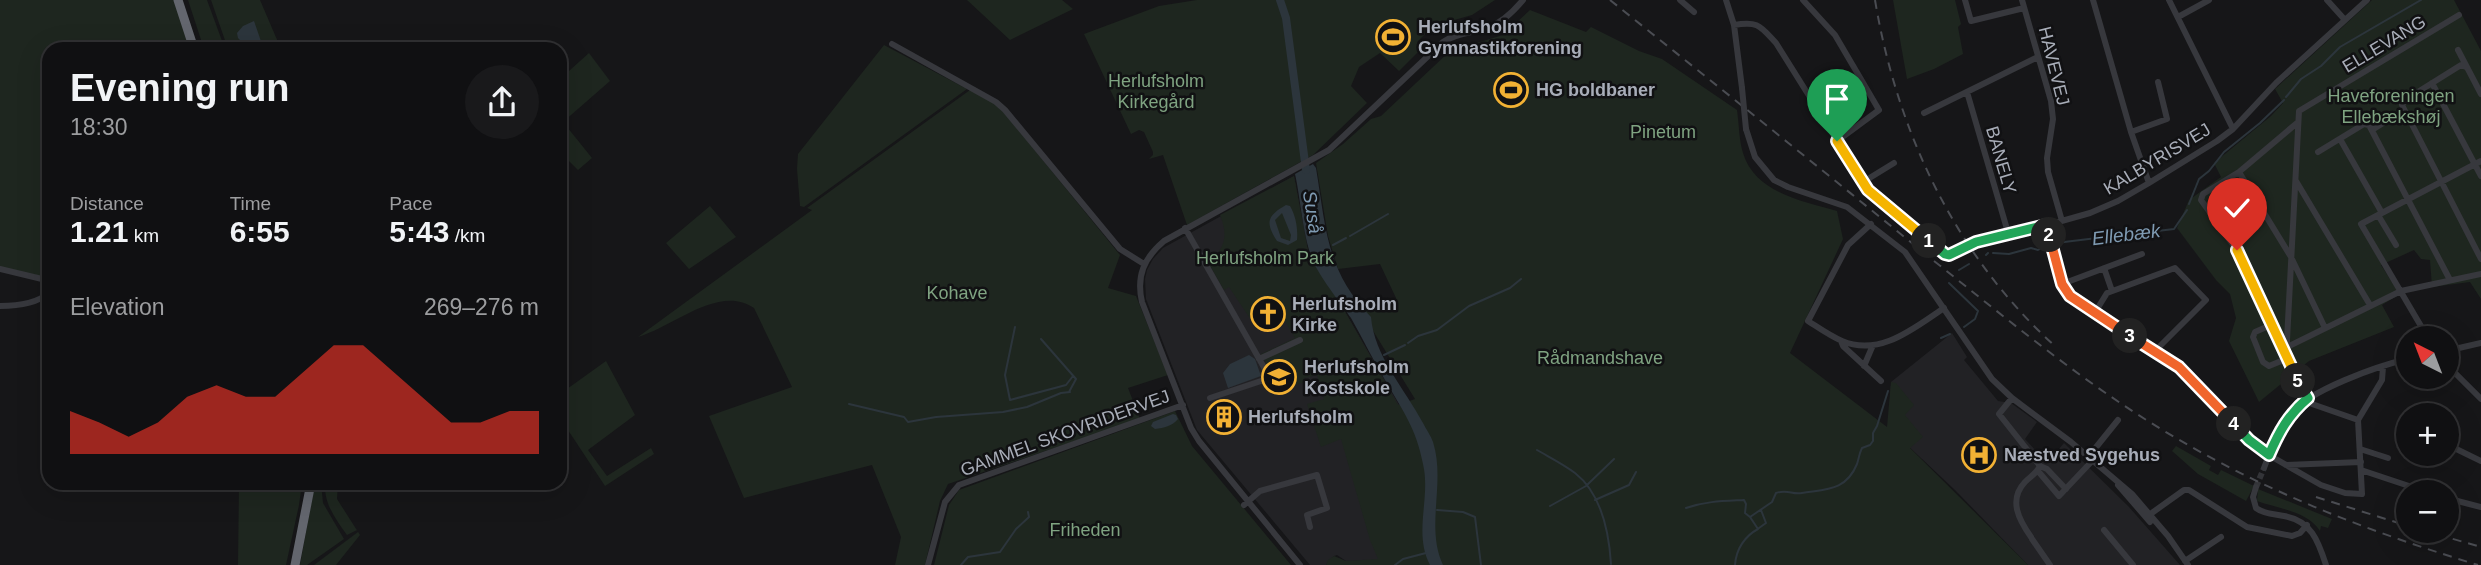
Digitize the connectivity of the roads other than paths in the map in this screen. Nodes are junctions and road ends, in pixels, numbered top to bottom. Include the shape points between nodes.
1 (178, 0) edge
2 (183, 0) edge
3 (1523, 0) edge
4 (1680, 0) edge
5 (1726, 0) edge
6 (1803, 0) edge
7 (1965, 0) edge
8 (2093, 0) edge
9 (2169, 0) edge
10 (2209, 0) edge
11 (2327, 0) edge
12 (2367, 0) edge
13 (2023, 4) edge
14 (1693, 12) dead end
15 (2459, 15) dead end
16 (2178, 17) junction
17 (2344, 20) junction
18 (1734, 25) junction
19 (193, 42) edge
20 (194, 42) edge
21 (892, 44) dead end
22 (2458, 50) dead end
23 (2038, 57) junction
24 (2466, 67) junction
25 (2158, 82) dead end
26 (2432, 83) junction
27 (1967, 92) junction
28 (2481, 94) edge
29 (2404, 110) junction
30 (1924, 113) dead end
31 (2297, 123) junction
32 (2233, 128) junction
33 (2372, 130) junction
34 (2131, 132) junction
35 (2340, 139) junction
36 (1837, 141) junction
37 (2318, 152) dead end
38 (1894, 163) dead end
39 (2478, 163) edge
40 (2238, 172) junction
41 (2481, 176) edge
42 (2295, 180) junction
43 (1863, 182) junction
44 (2441, 182) junction
45 (2149, 183) junction
46 (2408, 200) junction
47 (2380, 214) junction
48 (2062, 221) junction
49 (1871, 224) junction
50 (2046, 225) junction
51 (1185, 228) junction
52 (2009, 236) junction
53 (2396, 245) dead end
54 (2142, 254) dead end
55 (2291, 257) junction
56 (2481, 259) edge
57 (1144, 264) junction
58 (2104, 268) junction
59 (0, 269) edge
60 (2481, 274) edge
61 (42, 279) edge
62 (2450, 280) junction
63 (2062, 284) junction
64 (2112, 291) junction
65 (2401, 291) junction
66 (42, 299) edge
67 (2370, 305) junction
68 (0, 306) edge
69 (1944, 309) junction
70 (2094, 314) junction
71 (2271, 325) junction
72 (2421, 326) edge
73 (2325, 328) junction
74 (1300, 340) dead end
75 (1841, 341) junction
76 (2481, 342) edge
77 (1873, 345) junction
78 (2287, 347) junction
79 (2459, 348) edge
80 (2155, 351) junction
81 (1259, 359) junction
82 (2286, 359) junction
83 (2396, 363) edge
84 (1864, 366) junction
85 (2383, 367) junction
86 (2459, 377) edge
87 (1881, 381) dead end
88 (2012, 397) junction
89 (1210, 398) dead end
90 (2308, 398) junction
91 (2481, 399) edge
92 (1183, 405) junction
93 (2118, 420) dead end
94 (2358, 420) junction
95 (2360, 449) junction
96 (2459, 450) edge
97 (2269, 455) junction
98 (2091, 458) junction
99 (2388, 458) dead end
100 (2481, 461) edge
101 (2285, 465) junction
102 (2361, 466) junction
103 (2264, 468) tunnel mouth
104 (2039, 469) junction
105 (2107, 472) junction
106 (2397, 480) edge
107 (2256, 487) dead end
108 (307, 490) edge
109 (2459, 501) edge
110 (1246, 503) junction
111 (2481, 507) edge
112 (2150, 515) junction
113 (2306, 525) junction
114 (1310, 527) dead end
115 (2104, 530) dead end
116 (2221, 537) dead end
117 (2176, 548) junction
118 (2186, 563) edge
119 (293, 565) edge
120 (928, 565) edge
121 (1300, 565) edge
122 (2050, 565) edge
123 (2133, 565) edge
124 (2326, 565) edge

1 - 19 highway
2 - 20 highway
3 - 51 street via 1499,22 1443,42 1317,158
4 - 14 street
5 - 18 street
6 - 36 street via 1835,35 1879,110
7 - 13 street via 1971,21
8 - 34 street
9 - 16 street
10 - 16 street
11 - 17 street
12 - 17 street, KALBYRISVEJ
13 - 23 street, HAVEVEJ
15 - 31 street, ELLEVANG via 2299,111
16 - 32 street
17 - 32 street, KALBYRISVEJ
18 - 36 street, KALBYRISVEJ via 1758,24 1776,43
18 - 49 street, bridge via 1746,129 1755,157 1774,180 1847,207
21 - 57 street via 1005,110 1114,242
22 - 24 street
23 - 27 street
23 - 48 street, HAVEVEJ via 2053,119 2048,172
24 - 26 street via 2461,65
24 - 28 street
25 - 34 street via 2167,119
26 - 29 street via 2405,100
26 - 39 street
27 - 30 street
27 - 52 street, BANELY
29 - 33 street
29 - 44 street
31 - 40 street, ELLEVANG
31 - 42 street
32 - 45 street, KALBYRISVEJ
33 - 35 street via 2364,124
33 - 46 street
34 - 45 street
35 - 37 street
35 - 47 street
36 - 43 street, KALBYRISVEJ
38 - 43 street
39 - 41 street
39 - 44 street
40 - 55 street
40 - 71 street, ELLEVANG via 2203,194 2201,200 2236,249
42 - 55 street
42 - 67 street
43 - 52 street, KALBYRISVEJ via 1945,254
44 - 46 street
44 - 56 street
45 - 48 street, KALBYRISVEJ via 2118,201
46 - 47 street
46 - 62 street
47 - 53 street
47 - 65 street via 2361,224
48 - 50 street, KALBYRISVEJ
49 - 69 street via 1911,259
49 - 75 street via 1848,245 1808,321
50 - 52 street, KALBYRISVEJ
50 - 63 street
51 - 57 street via 1155,248
51 - 81 street
54 - 58 street
55 - 73 street
55 - 78 street
57 - 92 street via 1139,283 1142,302
58 - 63 street
58 - 64 street
59 - 61 street
60 - 62 street
62 - 65 street
63 - 70 street
64 - 70 street
64 - 80 street via 2175,268 2206,300
65 - 67 street
65 - 72 street
66 - 68 street
67 - 73 street
69 - 77 street via 1897,338
69 - 88 street via 1981,367
70 - 80 street
71 - 82 street, ELLEVANG
71 - 82 street via 2253,334 2263,362 2269,366
73 - 78 street
74 - 81 street
75 - 77 street
75 - 84 street
76 - 79 street
77 - 84 street
78 - 82 street
80 - 97 street via 2187,374
81 - 89 street via 1270,378
82 - 90 street, ELLEVANG
83 - 85 street
84 - 87 street
85 - 90 street
85 - 94 street via 2382,380
86 - 91 street
88 - 98 street
88 - 104 street via 1999,414
90 - 94 street via 2315,407
90 - 97 street via 2290,414
92 - 110 street via 1199,441
92 - 120 street, GAMMEL SKOVRIDERVEJ via 958,485 945,502
93 - 98 street
94 - 95 street
95 - 99 street
95 - 102 street
96 - 100 street
97 - 101 street
97 - 103 street
98 - 104 street via 2059,496
98 - 105 street
101 - 102 street
101 - 102 street via 2321,485 2362,494
102 - 106 street
104 - 122 street via 2023,485 2016,501 2018,516
105 - 112 street
105 - 117 street
107 - 113 street via 2253,497 2261,512
108 - 119 highway
109 - 111 street
110 - 114 street via 1260,491 1317,475 1327,508 1307,515
110 - 121 street
112 - 113 street via 2189,490 2247,527 2292,537
112 - 117 street
113 - 124 street
115 - 123 street
116 - 118 street
117 - 118 street

